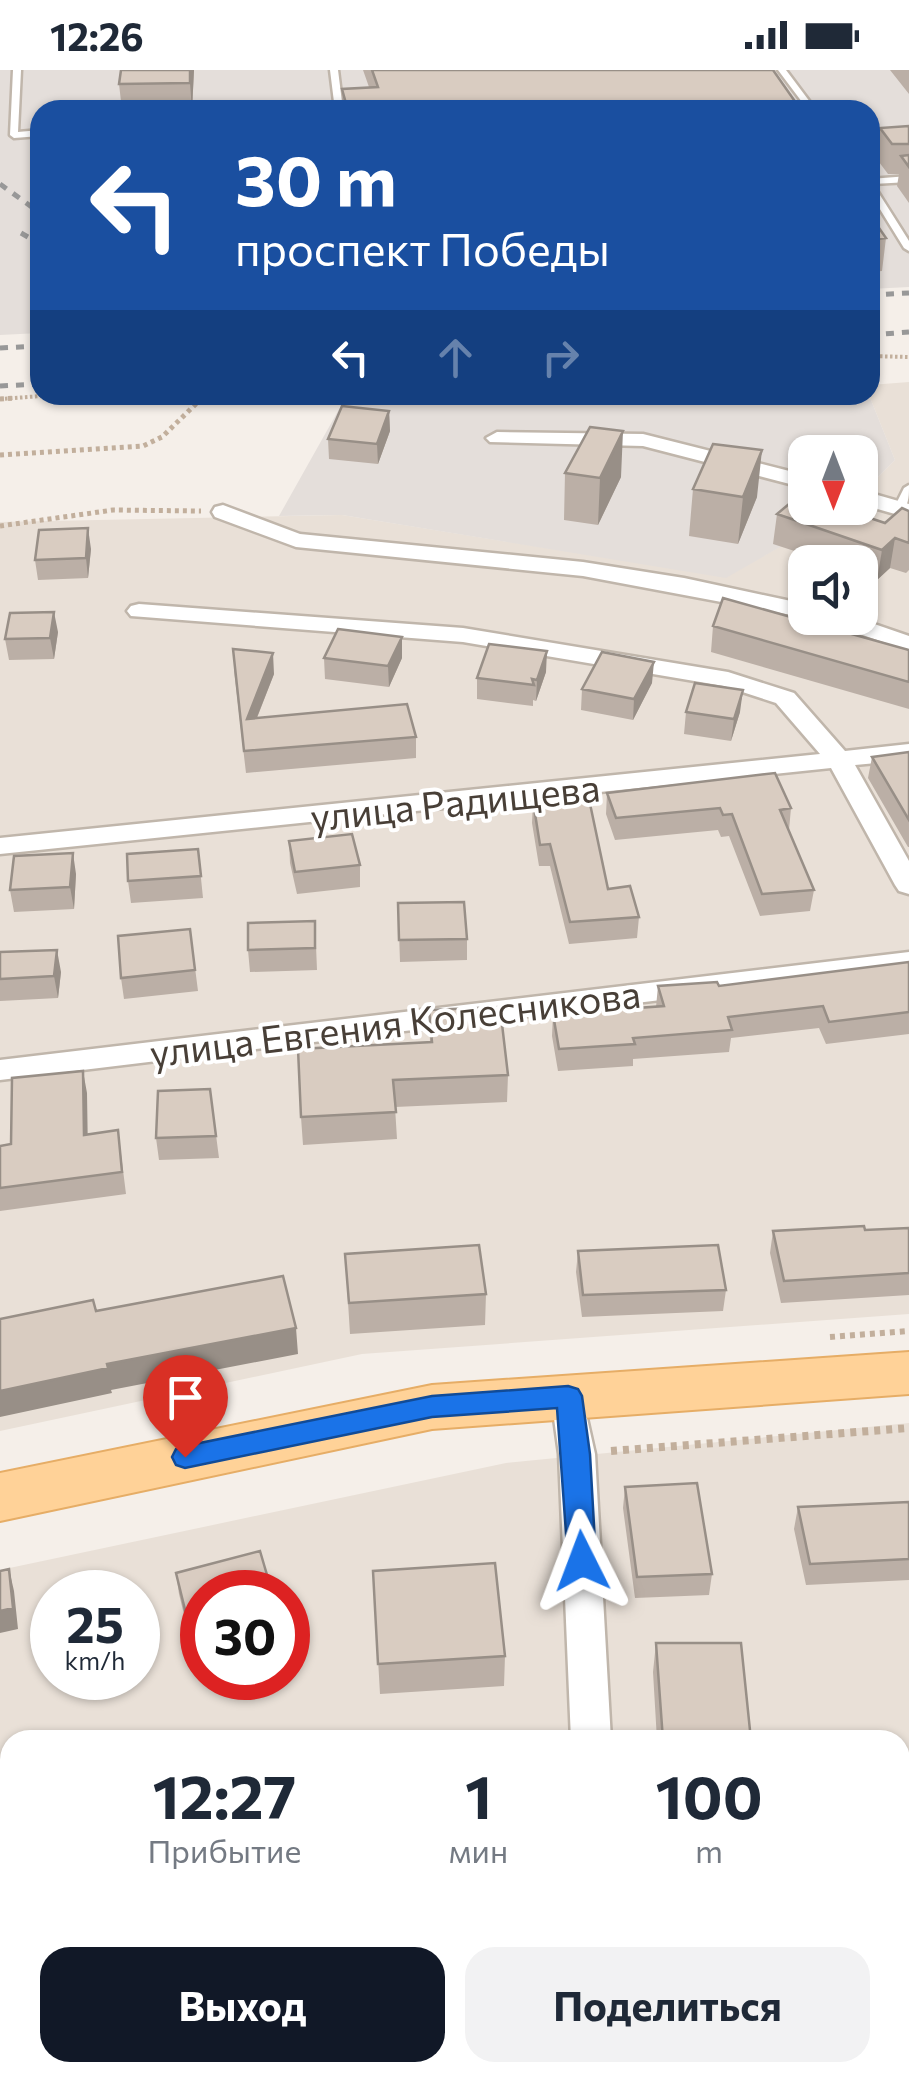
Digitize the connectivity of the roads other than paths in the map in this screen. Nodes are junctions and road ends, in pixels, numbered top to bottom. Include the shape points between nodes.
1 (17, 70) edge
2 (334, 70) edge
3 (782, 70) edge
4 (338, 100) edge
5 (804, 100) edge
6 (30, 133) edge
7 (909, 179) edge
8 (880, 183) edge
9 (880, 200) edge
10 (909, 248) edge
11 (497, 438) dead end
12 (788, 478) edge
13 (878, 499) edge
14 (906, 502) edge
15 (223, 512) road end
16 (788, 607) edge
17 (139, 611) dead end
18 (878, 633) edge
19 (909, 644) edge
20 (909, 752) edge
21 (840, 761) junction
22 (0, 846) edge
23 (909, 884) edge
24 (909, 961) edge
25 (0, 1070) edge
26 (909, 1374) edge
27 (568, 1396) junction
28 (0, 1497) edge
29 (590, 1730) edge

1 - 6 lane via 14,134
2 - 4 lane
3 - 5 lane
7 - 8 lane
9 - 10 lane
11 - 12 street via 643,440
13 - 14 street
15 - 16 street via 296,540 583,570
17 - 21 street via 462,635 728,679 784,698
18 - 19 street
20 - 21 street, улица Радищева
21 - 22 street, улица Радищева
21 - 23 street
24 - 25 street, улица Евгения Колесникова
26 - 27 main road
27 - 28 main road via 432,1406
27 - 29 street

